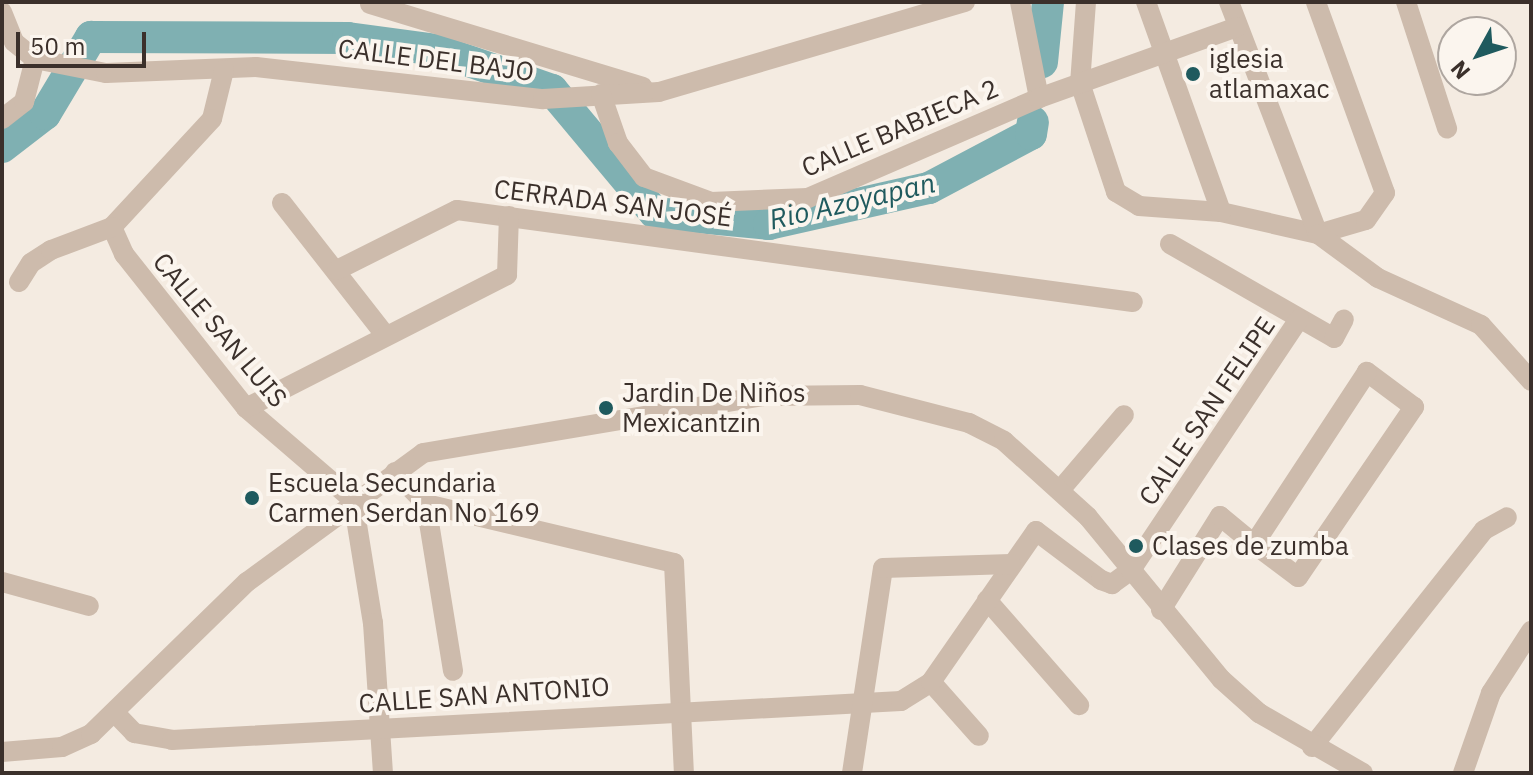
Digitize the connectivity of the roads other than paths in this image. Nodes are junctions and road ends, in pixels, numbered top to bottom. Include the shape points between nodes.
1 (965, 2) edge
2 (1020, 2) edge
3 (1086, 2) edge
4 (1146, 2) edge
5 (1229, 2) edge
6 (1316, 2) edge
7 (1406, 2) edge
8 (370, 4) edge
9 (2, 12) edge
10 (1237, 27) junction
11 (1164, 53) junction
12 (41, 61) junction
13 (224, 70) junction
14 (1080, 83) junction
15 (659, 92) junction
16 (593, 94) junction
17 (1039, 98) junction
18 (2, 119) edge
19 (1447, 128) dead end
20 (282, 203) dead end
21 (1221, 212) junction
22 (509, 216) junction
23 (112, 227) junction
24 (1318, 234) junction
25 (1170, 244) dead end
26 (337, 270) junction
27 (19, 282) dead end
28 (1133, 302) dead end
29 (1299, 319) junction
30 (1344, 319) dead end
31 (386, 336) junction
32 (1531, 381) edge
33 (246, 408) junction
34 (1124, 415) dead end
35 (395, 472) junction
36 (1061, 489) junction
37 (353, 500) junction
38 (426, 504) junction
39 (1507, 517) dead end
40 (1254, 544) junction
41 (1011, 564) junction
42 (1131, 570) junction
43 (2, 582) edge
44 (987, 600) junction
45 (89, 606) dead end
46 (1161, 610) junction
47 (1531, 631) edge
48 (453, 671) dead end
49 (931, 682) junction
50 (866, 700) junction
51 (1079, 705) dead end
52 (682, 708) junction
53 (115, 713) junction
54 (384, 728) junction
55 (979, 736) dead end
56 (1312, 747) junction
57 (2, 752) edge
58 (383, 773) edge
59 (684, 773) edge
60 (852, 773) edge
61 (1363, 773) edge
62 (1463, 773) edge

1 - 15 street, CALLE DEL BAJO
2 - 17 street
3 - 14 street
4 - 11 street
5 - 10 street
6 - 24 street via 1385,193 1366,220
7 - 19 street
8 - 15 street
9 - 12 street via 14,42
10 - 11 street, CALLE BABIECA 2
10 - 24 street
11 - 14 street, CALLE BABIECA 2
11 - 21 street
12 - 13 street, CALLE DEL BAJO via 106,73
12 - 18 street via 24,102
13 - 16 street, CALLE DEL BAJO via 286,70 543,99
13 - 23 street via 212,119
14 - 17 street, CALLE BABIECA 2
14 - 21 street via 1125,201
15 - 16 street, CALLE DEL BAJO
16 - 17 street, CALLE BABIECA 2 via 618,143 644,177 711,202 808,198
20 - 26 street
21 - 24 street
22 - 26 street, CERRADA SAN JOSÉ via 457,210
22 - 28 street, CERRADA SAN JOSÉ
22 - 31 street via 507,275
23 - 27 street via 51,250 31,263
23 - 33 street, CALLE SAN LUIS via 124,254
24 - 32 street via 1378,278 1481,325
25 - 29 street
26 - 31 street
29 - 30 street via 1334,338
29 - 42 street, CALLE SAN FELIPE
31 - 33 street
33 - 37 street, CALLE SAN LUIS
34 - 36 street
35 - 36 street via 423,453 499,436 764,396 860,395 969,423
35 - 37 street
35 - 38 street
36 - 42 street
37 - 53 street via 247,582
37 - 54 street
38 - 48 street
38 - 52 street via 674,563
39 - 56 street via 1484,530
40 - 40 street via 1367,372 1414,407 1298,577
40 - 46 street via 1220,516
41 - 42 street via 1036,531 1101,580 1112,584
41 - 44 street
41 - 50 street via 883,568
42 - 46 street
43 - 45 street
44 - 49 street
44 - 51 street
46 - 56 street via 1221,679
47 - 62 street via 1491,693
49 - 50 street, CALLE SAN ANTONIO via 901,701
49 - 55 street
50 - 52 street, CALLE SAN ANTONIO
50 - 60 street
52 - 54 street, CALLE SAN ANTONIO
52 - 59 street
53 - 54 street, CALLE SAN ANTONIO via 134,733 160,739
53 - 57 street via 62,747
54 - 58 street
56 - 61 street

